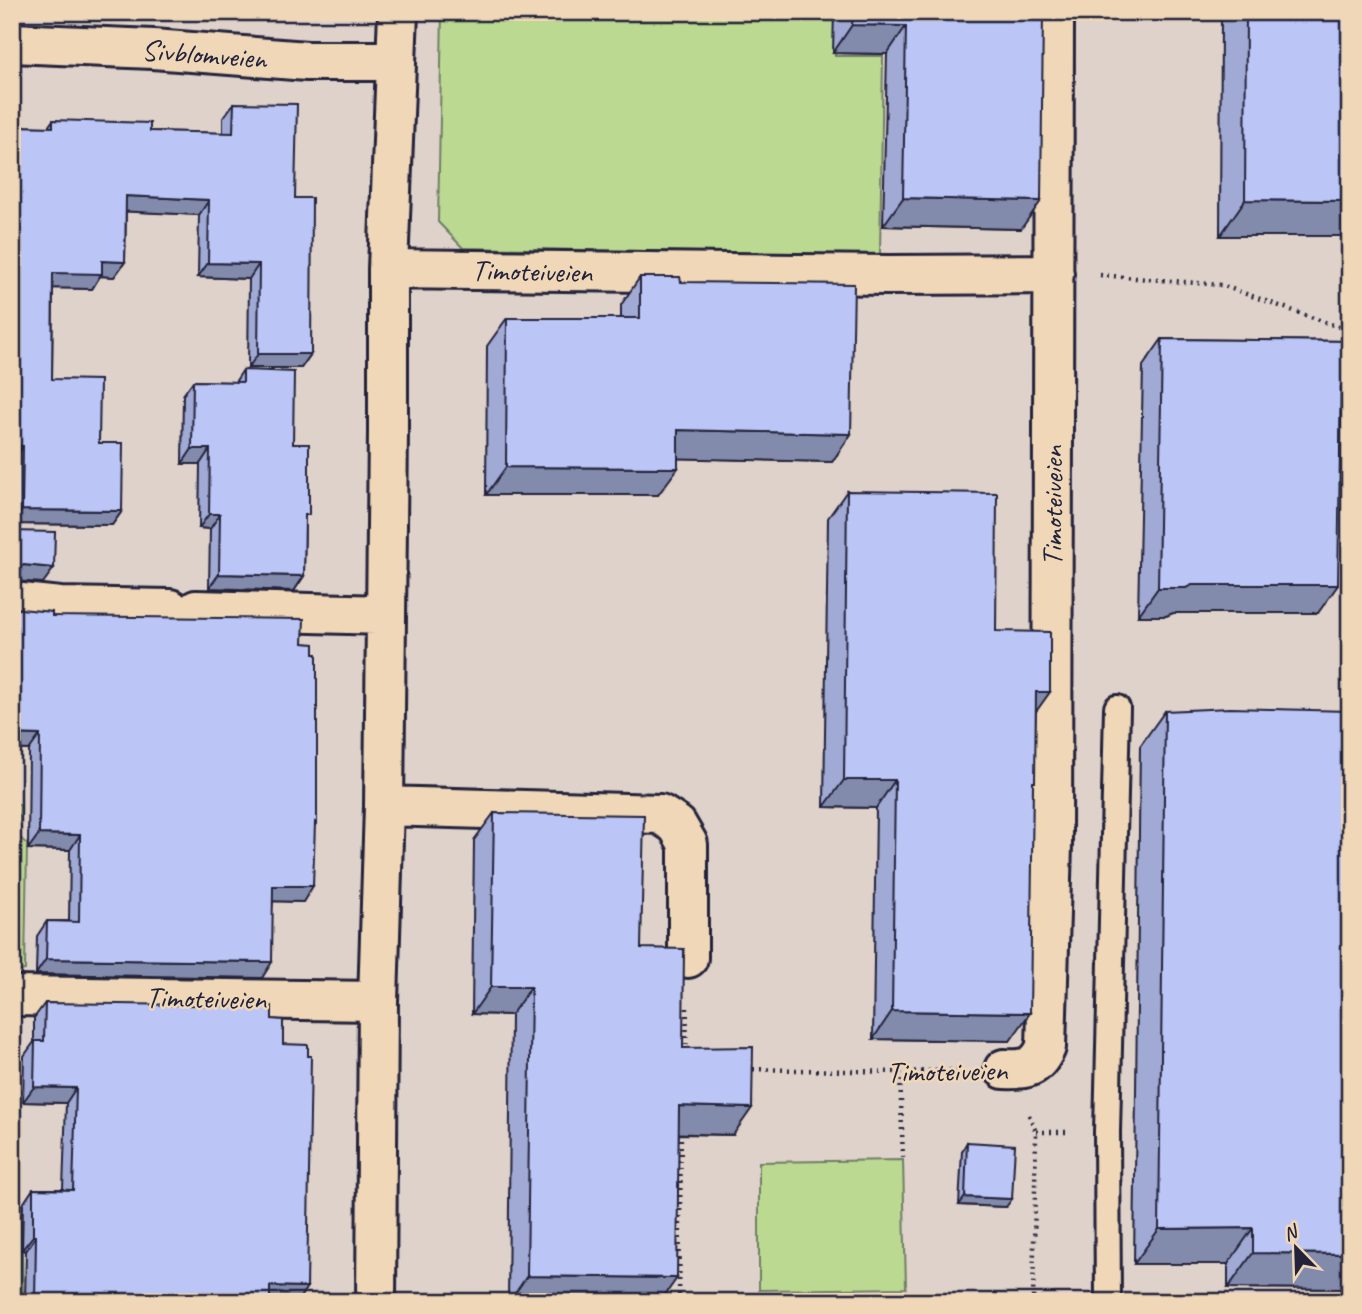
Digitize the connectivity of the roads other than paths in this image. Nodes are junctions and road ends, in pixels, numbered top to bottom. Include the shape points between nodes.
1 (398, 12) edge
2 (1054, 12) edge
3 (12, 43) edge
4 (396, 61) junction
5 (388, 269) junction
6 (1054, 274) junction
7 (12, 602) edge
8 (385, 615) junction
9 (1117, 708) dead end
10 (384, 806) junction
11 (688, 958) road end
12 (24, 995) edge
13 (378, 1002) junction
14 (1014, 1070) road end
15 (376, 1302) edge
16 (1108, 1302) edge

1 - 4 street
2 - 6 street, Timoteiveien
3 - 4 street, Sivblomveien via 307,61
4 - 5 street
5 - 6 street, Timoteiveien
5 - 8 street
6 - 14 street, Timoteiveien via 1052,845 1046,1034 1043,1053 1035,1065
7 - 8 street
8 - 10 street
9 - 16 lane via 1107,1132
10 - 11 street via 660,814 677,825 688,844
10 - 13 street
12 - 13 street, Timoteiveien
13 - 15 street

